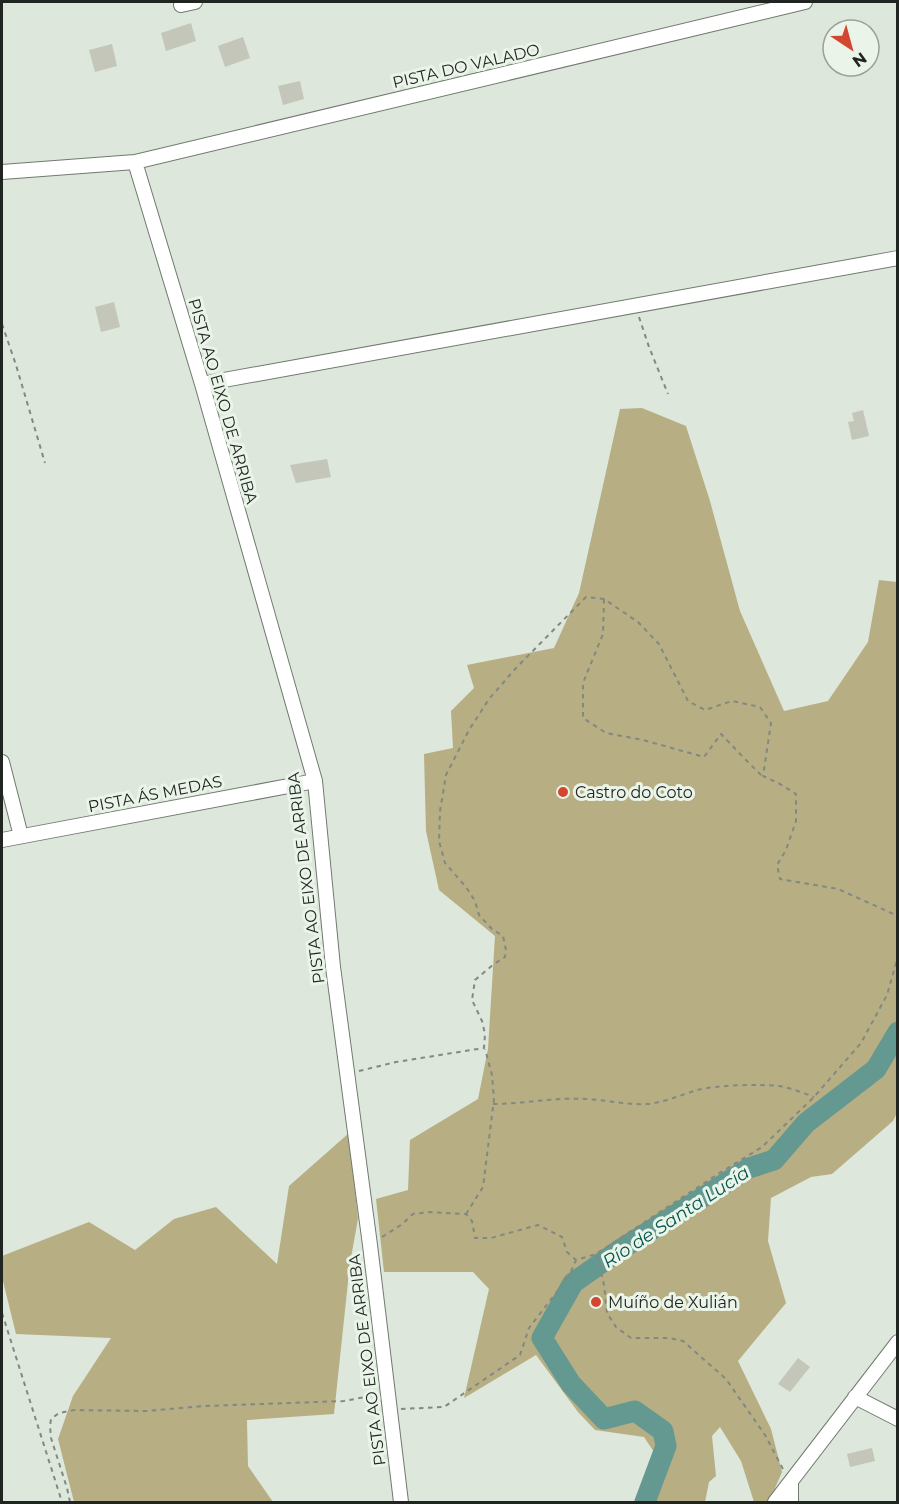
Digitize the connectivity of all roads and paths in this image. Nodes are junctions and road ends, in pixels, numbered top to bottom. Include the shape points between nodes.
1 (805, 2) edge
2 (135, 162) junction
3 (2, 172) edge
4 (897, 258) edge
5 (635, 306) junction
6 (2, 324) edge
7 (202, 384) junction
8 (668, 394) dead end
9 (45, 463) dead end
10 (604, 599) junction
11 (2, 762) edge
12 (763, 776) junction
13 (315, 781) junction
14 (21, 836) junction
15 (2, 840) edge
16 (897, 916) edge
17 (897, 956) edge
18 (484, 1048) junction
19 (347, 1073) junction
20 (814, 1097) junction
21 (493, 1104) junction
22 (466, 1214) junction
23 (370, 1245) junction
24 (596, 1254) junction
25 (576, 1260) junction
26 (2, 1313) edge
27 (897, 1342) edge
28 (387, 1394) junction
29 (855, 1397) junction
30 (389, 1410) junction
31 (897, 1419) edge
32 (791, 1484) junction
33 (62, 1503) edge
34 (70, 1503) edge
35 (401, 1503) edge
36 (775, 1503) edge
37 (791, 1503) edge

1 - 2 street, PISTA DO VALADO
2 - 3 street, PISTA DO VALADO
2 - 7 street, PISTA AO EIXO DE ARRIBA
4 - 5 street
5 - 7 street
5 - 8 path
6 - 9 path
7 - 13 street, PISTA AO EIXO DE ARRIBA
10 - 12 path via 638,622 659,644 688,701 705,710 732,701 760,707 771,723
10 - 12 path via 603,634 583,683 583,718 606,733 704,757 721,734
10 - 18 path via 586,597 516,668 469,730 447,776 439,841 445,864 466,887 479,915 503,936 506,950 505,957 475,980 472,1000 484,1028
11 - 14 street
12 - 16 path via 796,794 796,821 777,866 780,879 838,889
13 - 14 street, PISTA ÁS MEDAS
13 - 19 street, PISTA AO EIXO DE ARRIBA
14 - 15 street, PISTA ÁS MEDAS
17 - 20 path via 887,995 861,1043
18 - 19 path
18 - 21 path via 492,1075
19 - 23 street, PISTA AO EIXO DE ARRIBA
20 - 21 path via 781,1086 757,1085 699,1090 650,1104 559,1098
20 - 24 path via 762,1147
21 - 22 path via 483,1187
22 - 23 path via 413,1214
22 - 25 path via 472,1221 475,1238 491,1238 538,1225 562,1237 567,1252
23 - 28 street, PISTA AO EIXO DE ARRIBA
24 - 25 path
24 - 32 path via 607,1313 616,1328 631,1338 683,1341 726,1379 765,1435
25 - 30 path via 569,1276 529,1328 520,1355 444,1407
26 - 33 path
27 - 29 street
28 - 30 street, PISTA AO EIXO DE ARRIBA
28 - 34 path via 344,1401 59,1413 51,1419 51,1438
29 - 31 street
29 - 32 street
30 - 35 street, PISTA AO EIXO DE ARRIBA
32 - 36 street
32 - 37 street

